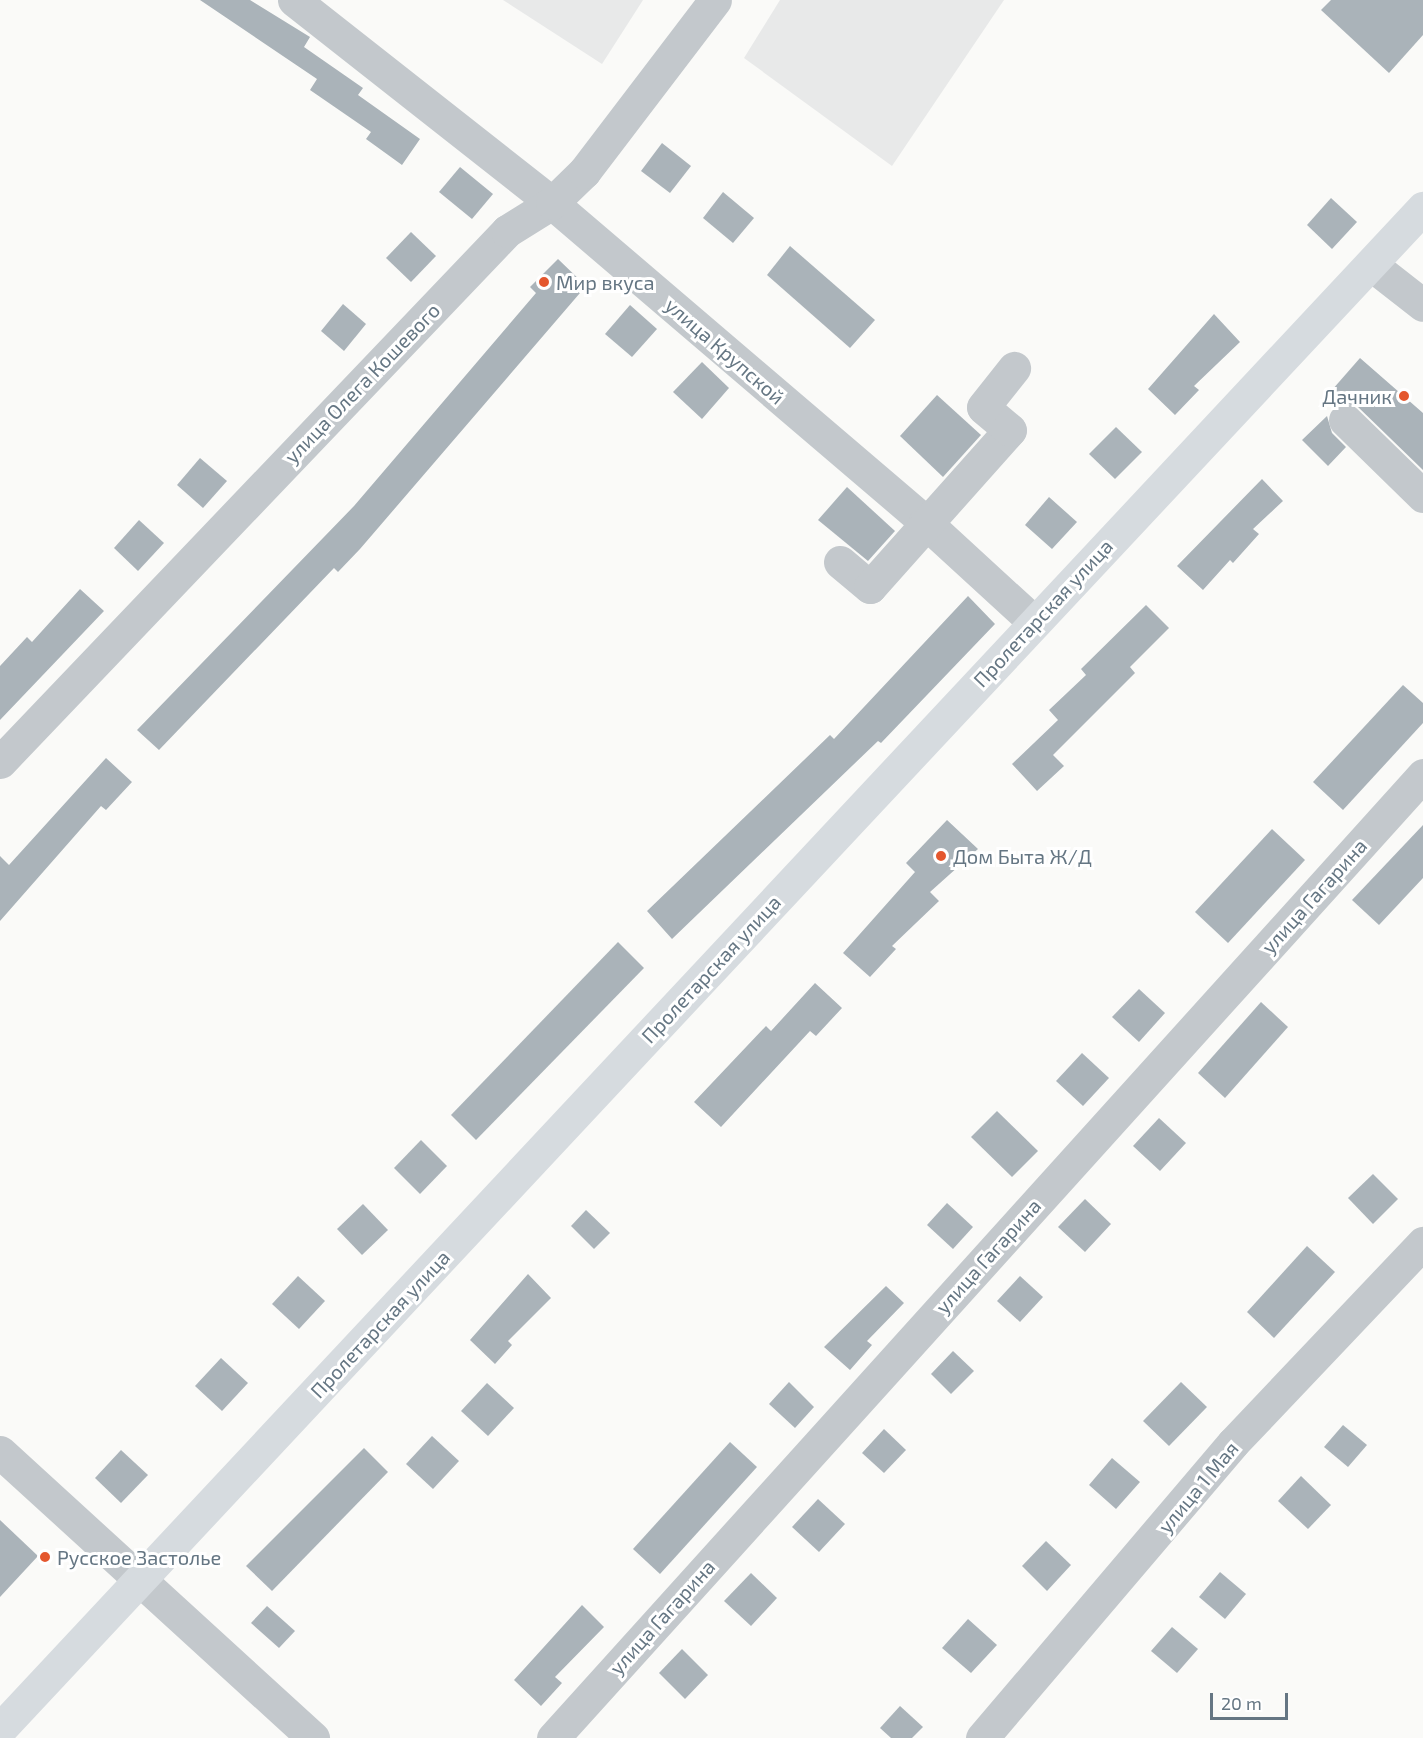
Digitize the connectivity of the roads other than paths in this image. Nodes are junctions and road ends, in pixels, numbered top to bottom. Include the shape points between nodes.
1 (294, 0) edge
2 (715, 0) edge
3 (552, 203) junction
4 (1423, 208) edge
5 (1373, 266) junction
6 (1423, 305) edge
7 (1014, 368) dead end
8 (1345, 420) dead end
9 (1423, 496) edge
10 (925, 522) junction
11 (840, 562) dead end
12 (1034, 622) junction
13 (0, 762) edge
14 (1423, 775) edge
15 (1423, 1243) edge
16 (0, 1452) edge
17 (140, 1582) junction
18 (0, 1730) edge
19 (313, 1738) edge
20 (553, 1738) edge
21 (981, 1738) edge

1 - 3 street, улица Крупской
2 - 3 street, улица Олега Кошевого via 584,171
3 - 10 street, улица Крупской
3 - 13 street, улица Олега Кошевого via 507,231
4 - 5 main road, Пролетарская улица
5 - 6 street
5 - 12 main road, Пролетарская улица
7 - 10 street via 983,407 1010,430
8 - 9 street
10 - 11 street via 870,587
10 - 12 street, улица Крупской
12 - 17 main road, Пролетарская улица
14 - 20 street, улица Гагарина
15 - 21 street, улица 1 Мая via 1233,1443
16 - 17 street
17 - 18 main road, Пролетарская улица
17 - 19 street

